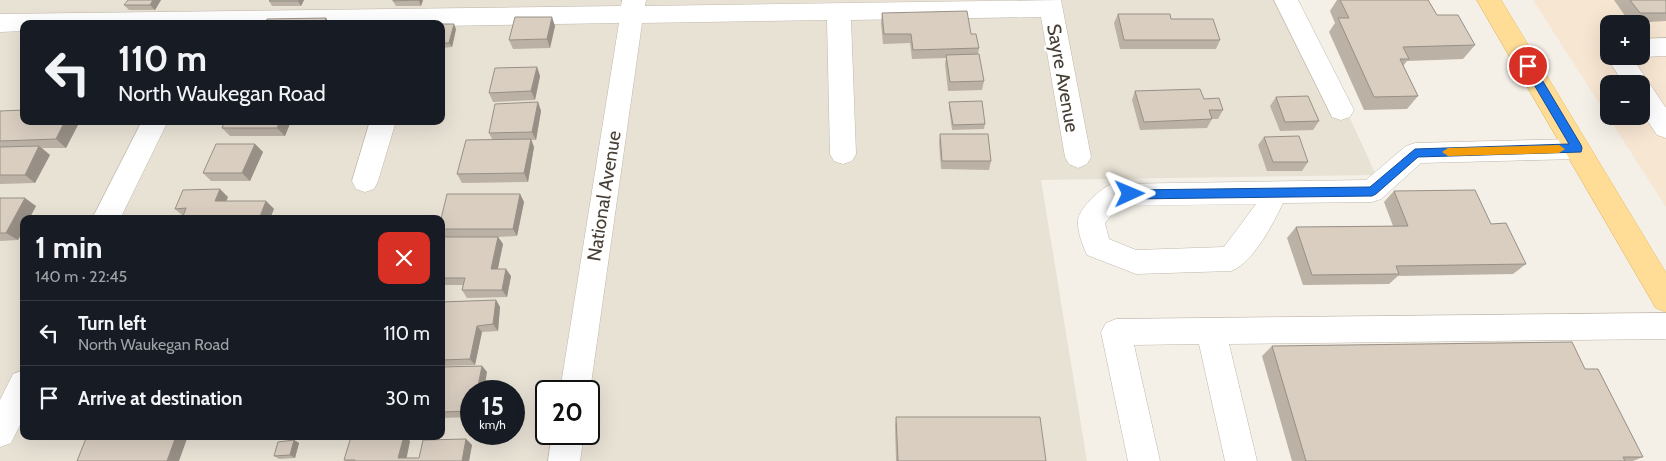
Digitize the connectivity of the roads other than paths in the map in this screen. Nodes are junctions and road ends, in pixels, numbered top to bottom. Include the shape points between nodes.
1 (1286, 0) edge
2 (1489, 0) edge
3 (1050, 4) edge
4 (633, 7) edge
5 (839, 12) junction
6 (208, 15) edge
7 (78, 20) edge
8 (378, 20) edge
9 (428, 20) edge
10 (20, 22) edge
11 (0, 23) edge
12 (1666, 47) edge
13 (1650, 48) edge
14 (1650, 104) edge
15 (1341, 110) dead end
16 (153, 125) edge
17 (382, 125) edge
18 (1666, 128) edge
19 (1577, 148) junction
20 (843, 154) dead end
21 (1078, 157) dead end
22 (365, 181) dead end
23 (1275, 193) junction
24 (108, 215) edge
25 (1666, 299) edge
26 (1666, 326) edge
27 (1211, 331) junction
28 (577, 380) edge
29 (20, 392) edge
30 (0, 432) edge
31 (566, 445) edge
32 (564, 461) edge
33 (1144, 461) edge
34 (1241, 461) edge

1 - 15 street
2 - 19 main road
3 - 5 street
3 - 21 street, Sayre Avenue
4 - 5 street
4 - 9 street
4 - 28 street, National Avenue
5 - 20 street
6 - 7 street
6 - 8 street
10 - 11 street
12 - 13 street
14 - 18 street
16 - 24 street
17 - 22 street
19 - 23 street via 1415,153 1372,191
19 - 25 main road
23 - 23 street via 1112,195 1091,220 1097,247 1136,262 1231,259 1261,220
26 - 27 street
27 - 33 street via 1116,332
27 - 34 street
29 - 30 street
31 - 32 street

